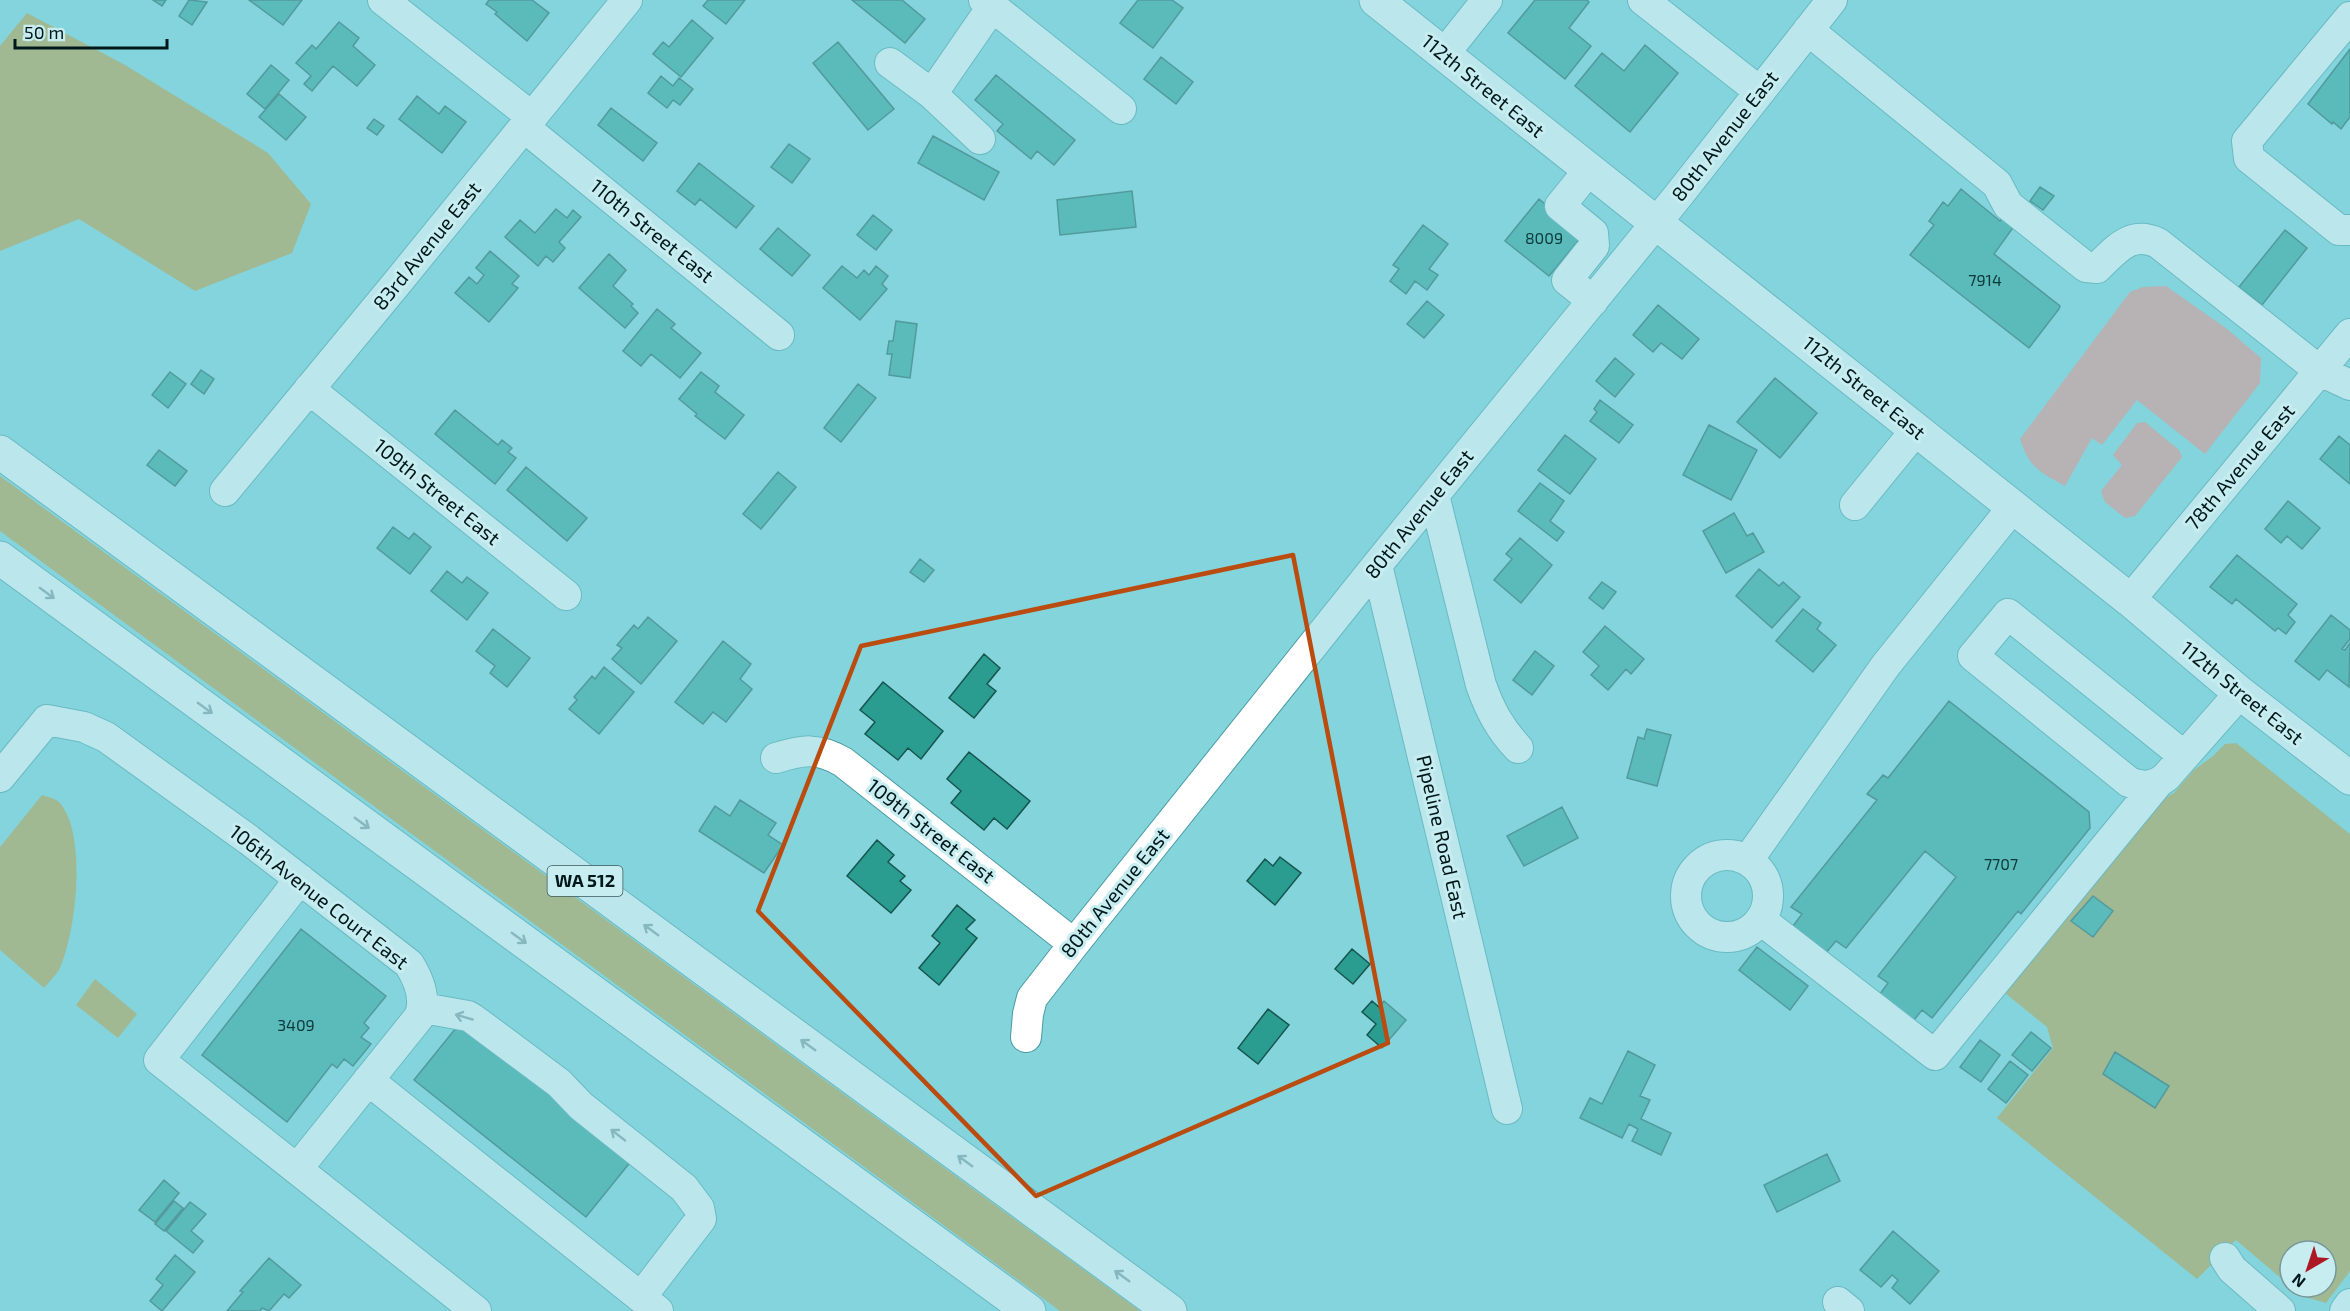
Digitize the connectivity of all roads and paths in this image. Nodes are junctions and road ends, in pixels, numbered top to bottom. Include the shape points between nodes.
1 (383, 0) edge
2 (627, 0) edge
3 (1376, 0) edge
4 (1487, 0) edge
5 (1643, 0) edge
6 (1832, 0) edge
7 (988, 3) edge
8 (2350, 17) edge
9 (1808, 30) junction
10 (1444, 54) junction
11 (890, 63) dead end
12 (1759, 91) junction
13 (932, 94) junction
14 (1121, 109) dead end
15 (528, 122) junction
16 (980, 139) dead end
17 (1589, 170) junction
18 (1656, 223) junction
19 (2350, 230) edge
20 (1593, 302) junction
21 (2350, 334) edge
22 (780, 335) dead end
23 (2320, 371) junction
24 (2350, 385) edge
25 (309, 388) junction
26 (1916, 430) junction
27 (0, 452) edge
28 (225, 490) dead end
29 (1434, 495) junction
30 (1855, 505) dead end
31 (2013, 507) junction
32 (0, 558) edge
33 (1377, 565) junction
34 (566, 595) dead end
35 (2130, 600) junction
36 (2240, 693) junction
37 (1518, 748) dead end
38 (2184, 756) junction
39 (776, 758) dead end
40 (0, 777) edge
41 (2350, 778) edge
42 (2143, 783) junction
43 (1748, 860) junction
44 (300, 879) junction
45 (1761, 920) junction
46 (1074, 944) junction
47 (423, 1008) junction
48 (1026, 1037) dead end
49 (368, 1080) junction
50 (1507, 1109) dead end
51 (297, 1169) junction
52 (2225, 1258) dead end
53 (650, 1304) edge
54 (2350, 1304) edge
55 (476, 1311) edge
56 (1029, 1311) edge
57 (1170, 1311) edge
58 (2280, 1311) edge
59 (2345, 1311) edge

1 - 15 street, 110th Street East
2 - 15 street, 83rd Avenue East
3 - 10 main road, 112th Street East
4 - 10 street
5 - 12 street
6 - 9 street, 80th Avenue East
7 - 13 street
7 - 14 street
8 - 19 street via 2247,141 2248,158 2339,230
9 - 12 street, 80th Avenue East
9 - 23 street via 1997,184 2008,205 2086,267 2097,268 2123,244 2146,237
10 - 17 main road, 112th Street East
11 - 13 street
12 - 18 street, 80th Avenue East
13 - 16 street
15 - 22 street, 110th Street East
15 - 25 street, 83rd Avenue East
17 - 18 main road, 112th Street East
17 - 20 street via 1560,206 1593,233 1594,246 1568,280
18 - 20 street, 80th Avenue East
18 - 26 main road, 112th Street East
20 - 29 street, 80th Avenue East
21 - 23 street, 78th Avenue East
23 - 24 street
23 - 35 street, 78th Avenue East
25 - 28 street, 83rd Avenue East
25 - 34 street, 109th Street East
26 - 30 street
26 - 31 main road, 112th Street East
57 -> 27 main road, WA 512
29 - 33 street, 80th Avenue East
29 - 37 street via 1481,685 1490,711
31 - 35 main road, 112th Street East
31 - 43 street via 1886,665
32 -> 56 main road
33 - 46 street, 80th Avenue East
33 - 50 street, Pipeline Road East
35 - 36 main road, 112th Street East
36 - 38 street
36 - 41 main road, 112th Street East
38 - 42 street
38 - 42 street via 2008,614 1973,656
39 - 46 street, 109th Street East via 810,750 826,752 843,762
40 - 44 street, 106th Avenue Court East via 47,720 84,727 106,737
42 - 45 street via 1935,1055
43 - 45 street via 1759,869 1769,894
43 - 45 street via 1736,855 1709,858 1690,877 1687,904 1700,927 1725,937 1739,936
44 - 47 street, 106th Avenue Court East via 409,964 422,993
44 - 51 street via 159,1060
46 - 48 street, 80th Avenue East via 1032,998
47 - 49 street
53 -> 47 street via 702,1219 684,1188 581,1106 560,1083 473,1019
49 - 51 street
49 - 53 street
51 - 55 street
52 - 58 street via 2232,1269
54 - 59 street

